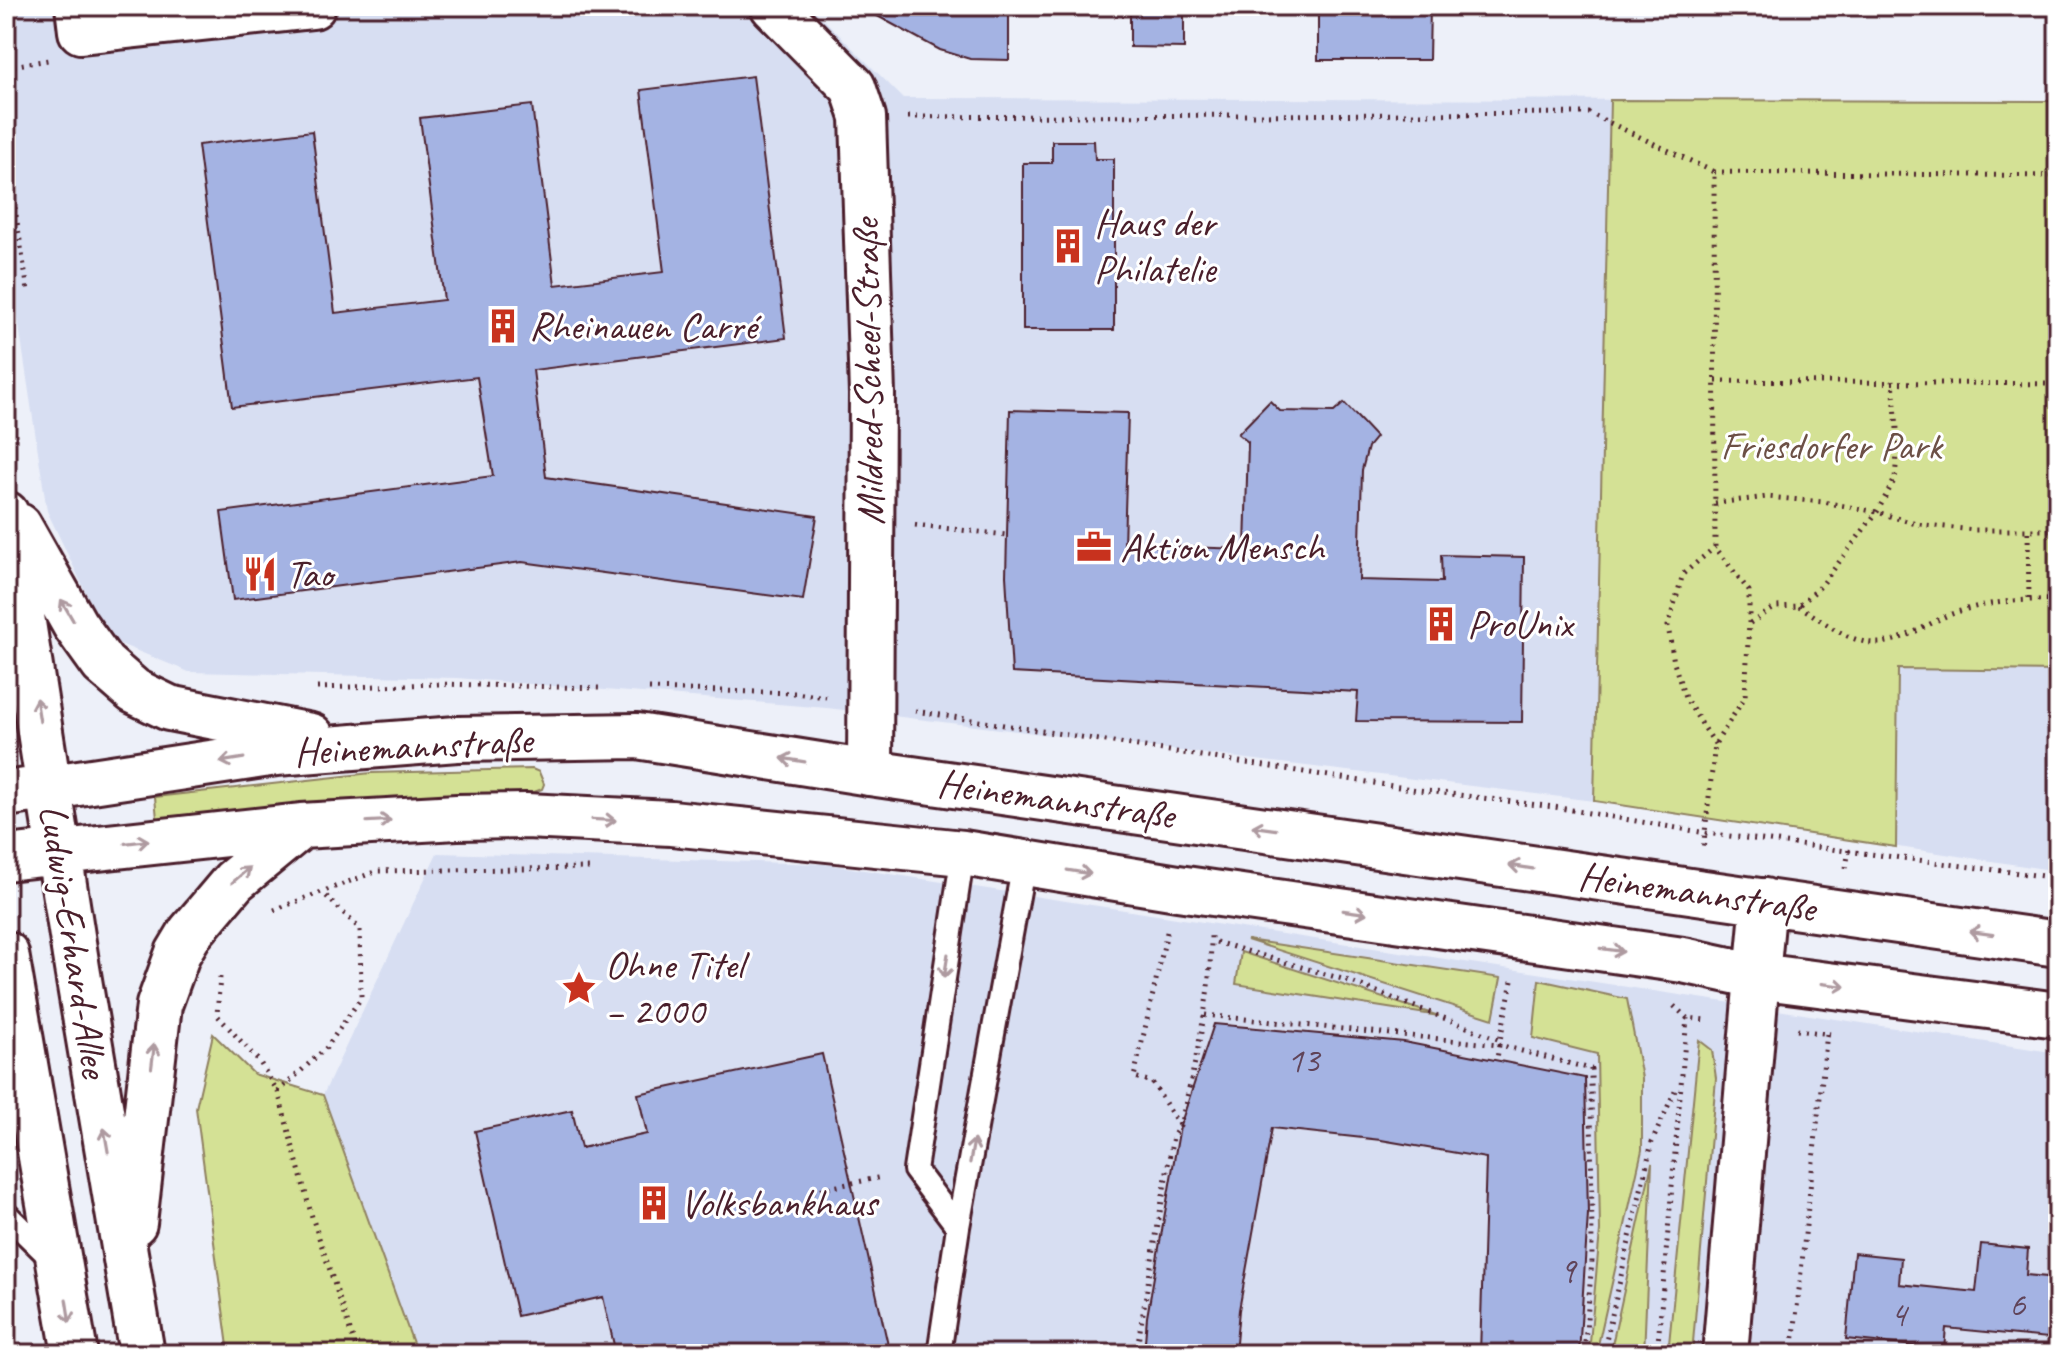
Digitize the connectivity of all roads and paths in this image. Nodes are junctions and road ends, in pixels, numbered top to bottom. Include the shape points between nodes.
1 (313, 6) edge
2 (773, 6) edge
3 (80, 19) edge
4 (863, 117) junction
5 (6, 152) edge
6 (1714, 172) junction
7 (2058, 176) edge
8 (28, 291) dead end
9 (1893, 380) junction
10 (1716, 381) junction
11 (2058, 384) edge
12 (1715, 503) junction
13 (6, 504) edge
14 (1877, 512) junction
15 (6, 514) edge
16 (870, 520) junction
17 (2058, 530) edge
18 (2028, 532) junction
19 (1007, 535) dead end
20 (1715, 547) junction
21 (2029, 599) junction
22 (2058, 600) edge
23 (1799, 606) junction
24 (1749, 623) junction
25 (609, 688) dead end
26 (315, 689) dead end
27 (640, 689) dead end
28 (870, 704) junction
29 (1715, 744) junction
30 (365, 746) junction
31 (870, 773) junction
32 (51, 787) junction
33 (6, 794) edge
34 (301, 826) junction
35 (1706, 833) junction
36 (863, 842) junction
37 (60, 852) junction
38 (963, 853) junction
39 (6, 858) edge
40 (1024, 863) junction
41 (597, 868) dead end
42 (2058, 878) edge
43 (1178, 888) junction
44 (323, 893) junction
45 (1764, 901) junction
46 (263, 919) dead end
47 (1211, 940) dead end
48 (2058, 944) edge
49 (6, 954) edge
50 (221, 971) dead end
51 (1757, 976) junction
52 (1210, 982) dead end
53 (1510, 993) dead end
54 (1205, 1015) junction
55 (2058, 1015) edge
56 (1704, 1020) dead end
57 (1803, 1031) dead end
58 (1500, 1042) junction
59 (1497, 1059) dead end
60 (1680, 1080) junction
61 (278, 1092) junction
62 (1180, 1126) junction
63 (915, 1170) junction
64 (813, 1191) dead end
65 (6, 1214) edge
66 (958, 1227) junction
67 (62, 1268) junction
68 (128, 1273) junction
69 (9, 1296) dead end
70 (6, 1309) edge
71 (6, 1316) edge
72 (12, 1354) edge
73 (75, 1354) edge
74 (142, 1354) edge
75 (358, 1354) edge
76 (939, 1354) edge
77 (1136, 1354) edge
78 (1584, 1354) edge
79 (1603, 1354) edge
80 (1657, 1354) edge
81 (1725, 1354) edge
82 (1792, 1354) edge

1 - 3 main road
2 - 4 main road, Mildred-Scheel-Straße via 853,87
4 - 6 path via 1589,113
4 - 16 main road, Mildred-Scheel-Straße via 872,394
5 - 8 path
6 - 7 path
6 - 10 path
9 - 10 path
9 - 11 path
9 - 14 path via 1895,479
10 - 12 path
12 - 14 path via 1768,497
12 - 20 path
30 -> 13 main road via 169,708 134,691 103,664 82,635
14 - 18 path via 1916,524
14 - 23 path via 1821,586
32 -> 15 main road, Ludwig-Erhard-Allee
16 - 19 path
16 - 28 main road, Mildred-Scheel-Straße
17 - 18 path
18 - 21 path
20 - 24 path via 1749,591
20 - 29 path via 1683,574 1668,626 1685,698
21 - 22 path
21 - 23 path via 1945,616 1915,633 1876,644 1849,637
23 - 24 path via 1776,607
24 - 29 path via 1745,697
25 - 26 path via 439,684
27 - 28 path via 795,693
28 - 31 main road, Mildred-Scheel-Straße
28 - 35 path
29 - 35 path
31 -> 30 main road, Heinemannstraße via 637,736
30 -> 32 main road, Heinemannstraße via 276,753
31 - 36 main road, Mildred-Scheel-Straße
45 -> 31 main road, Heinemannstraße
32 - 33 main road, Heinemannstraße
32 - 37 main road, Ludwig-Erhard-Allee
34 -> 36 main road, Heinemannstraße via 526,816 671,823
37 -> 34 main road, Heinemannstraße
68 -> 34 main road, Ludwig-Erhard-Allee via 159,1005 178,953 234,881
35 - 42 path
36 - 38 main road, Heinemannstraße
37 - 39 main road, Heinemannstraße
68 -> 37 main road, Ludwig-Erhard-Allee
38 - 40 main road, Heinemannstraße
38 -> 63 lane
40 -> 43 main road, Heinemannstraße
66 -> 40 lane
41 - 44 path via 377,871
43 -> 51 main road, Heinemannstraße via 1683,960
43 - 62 path via 1134,1077 1152,1082
44 - 46 path via 273,910
44 - 61 path via 360,929 361,998 326,1048
48 -> 45 main road, Heinemannstraße
45 - 51 main road
47 - 58 path via 1349,981
49 - 67 main road, Ludwig-Erhard-Allee
50 - 61 path via 217,1015 259,1061
51 -> 55 main road, Heinemannstraße
51 - 81 main road
52 - 54 path
53 - 58 path
54 - 58 path
54 - 62 path
56 - 60 path via 1687,1018
57 - 82 path via 1826,1034
58 - 59 path
58 - 78 path via 1591,1069 1592,1261
60 - 79 path via 1652,1142
60 - 80 path
61 - 75 path
62 - 77 path via 1173,1136
63 - 64 path
63 - 66 lane
65 - 67 lane
66 - 76 lane
67 -> 73 main road, Ludwig-Erhard-Allee
68 - 74 main road, Ludwig-Erhard-Allee
69 - 70 path
71 - 72 path

